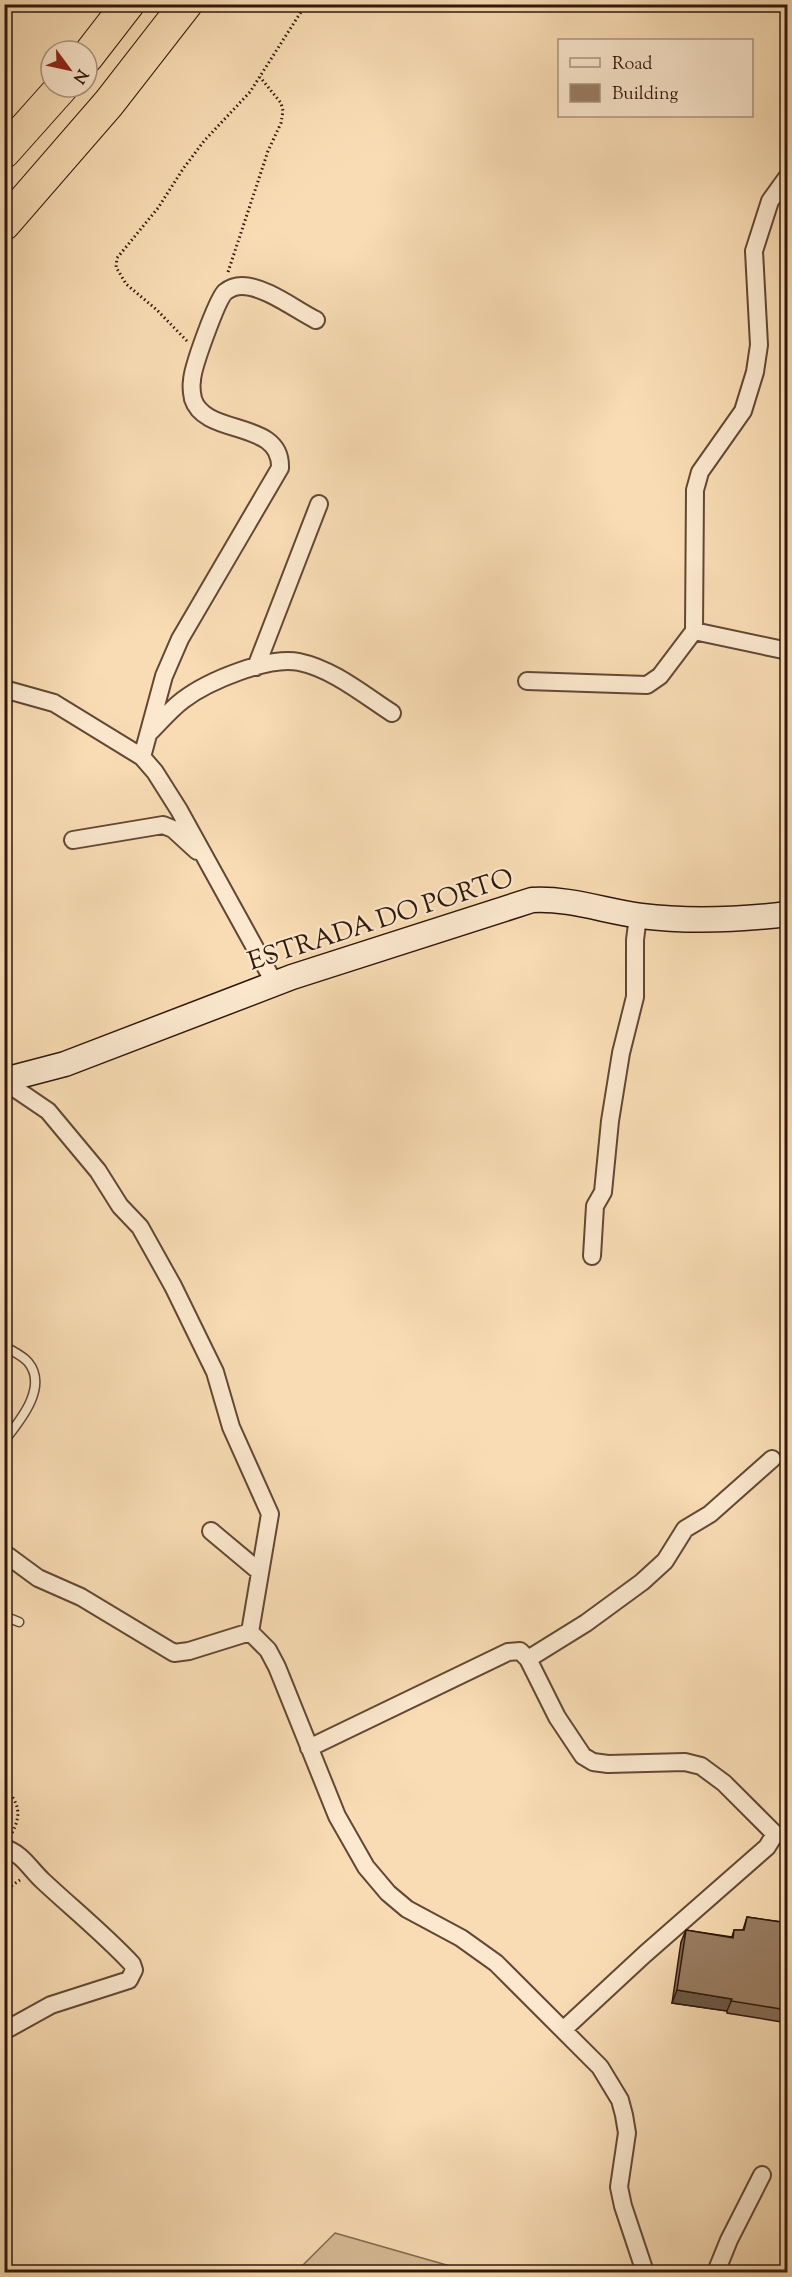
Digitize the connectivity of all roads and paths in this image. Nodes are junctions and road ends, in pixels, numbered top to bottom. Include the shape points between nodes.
1 (128, 4) edge
2 (186, 4) edge
3 (306, 4) edge
4 (99, 41) edge
5 (260, 77) junction
6 (51, 99) edge
7 (4, 152) edge
8 (788, 176) edge
9 (4, 224) edge
10 (226, 291) junction
11 (316, 320) dead end
12 (199, 356) junction
13 (319, 504) dead end
14 (694, 630) junction
15 (788, 651) edge
16 (256, 667) junction
17 (527, 681) dead end
18 (4, 688) edge
19 (392, 713) dead end
20 (150, 732) junction
21 (142, 756) junction
22 (73, 840) dead end
23 (205, 857) junction
24 (788, 914) edge
25 (638, 916) junction
26 (275, 984) junction
27 (4, 1081) edge
28 (592, 1256) dead end
29 (4, 1346) edge
30 (4, 1442) edge
31 (772, 1459) dead end
32 (211, 1531) dead end
33 (4, 1553) edge
34 (260, 1572) junction
35 (4, 1616) edge
36 (19, 1622) dead end
37 (250, 1632) junction
38 (528, 1659) junction
39 (309, 1748) junction
40 (4, 1787) edge
41 (6, 1843) edge
42 (563, 2030) junction
43 (4, 2031) edge
44 (762, 2175) dead end
45 (645, 2272) edge
46 (716, 2272) edge

1 - 4 highway
2 - 9 highway via 109,103
3 - 5 path
5 - 10 path via 283,111 225,282
5 - 12 path via 242,103 204,141 158,208 117,258 119,275
6 - 7 highway
8 - 14 street via 770,201 754,251 759,345 755,372 743,411 700,472 694,490
10 - 11 street via 232,287 252,287
10 - 12 street
12 - 20 street via 192,380 197,406 213,418 272,443 280,468 180,639 164,676
13 - 16 street
14 - 15 street
14 - 17 street via 660,676 647,685
16 - 19 street via 290,662 311,666
16 - 20 street via 204,686
18 - 21 street via 60,706
20 - 21 street
21 - 23 street
22 - 23 street via 163,825
23 - 26 street
24 - 25 street, ESTRADA DO PORTO via 697,920
25 - 26 street, ESTRADA DO PORTO via 561,900 532,900
25 - 28 street via 635,997 621,1053 603,1192 595,1206
26 - 27 street, ESTRADA DO PORTO via 65,1064
27 - 34 street via 48,1110 140,1227 173,1286 215,1372 231,1427 270,1514
29 - 30 lane via 29,1364 34,1377 28,1409
31 - 38 street via 710,1514 685,1529 665,1561 642,1582
32 - 34 street
33 - 37 street via 39,1578 81,1597 174,1653
34 - 37 street
35 - 36 lane
37 - 39 street via 277,1666
38 - 39 street via 520,1651 508,1652
38 - 42 street via 557,1717 583,1756 608,1764 685,1762 701,1766 724,1783 775,1834 767,1847
39 - 42 street via 337,1816 366,1867 388,1893 407,1909 461,1938 496,1963
40 - 41 path via 13,1796 19,1814
41 - 43 street via 102,1932 134,1970 129,1980 51,2005
42 - 45 street via 600,2067 620,2100 627,2133 619,2187
44 - 46 street

